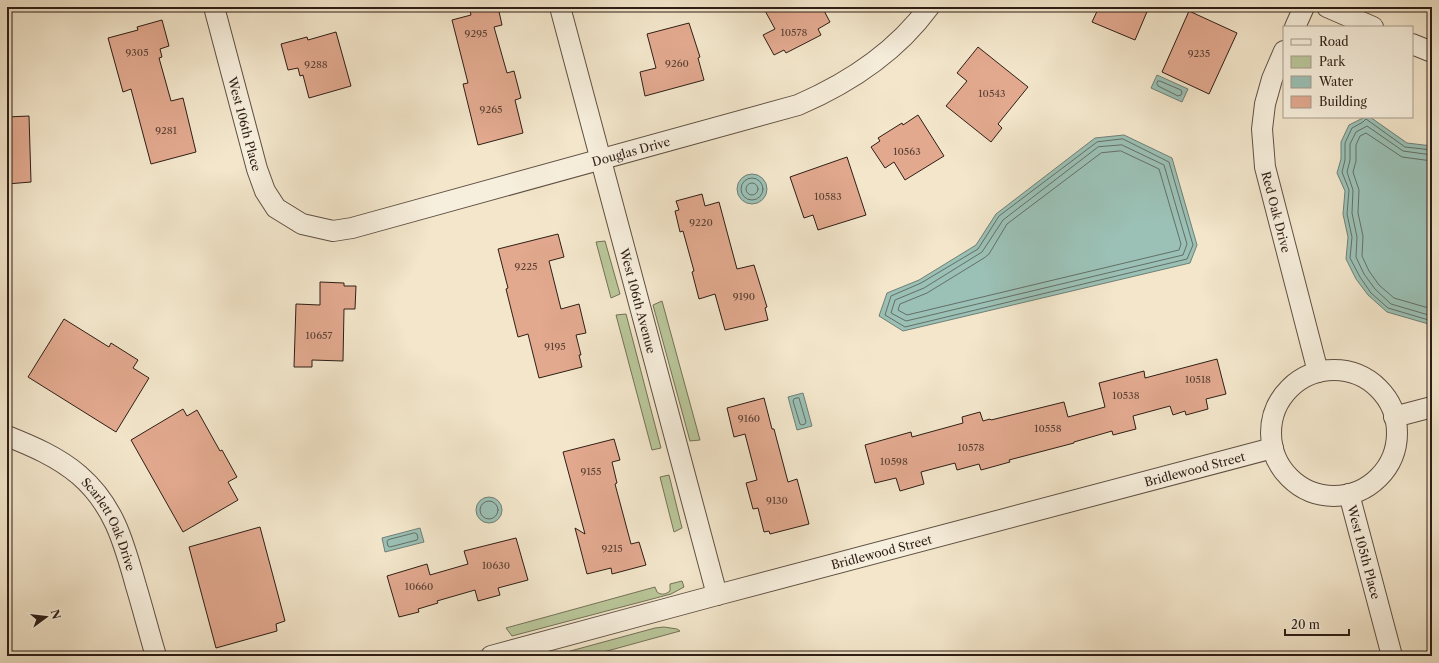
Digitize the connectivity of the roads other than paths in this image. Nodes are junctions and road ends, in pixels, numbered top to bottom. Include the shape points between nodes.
1 (214, 7) edge
2 (560, 7) edge
3 (929, 7) edge
4 (1304, 7) edge
5 (1327, 7) edge
6 (1295, 26) edge
7 (1371, 26) edge
8 (1413, 44) edge
9 (1432, 52) edge
10 (1283, 53) edge
11 (601, 160) junction
12 (302, 224) joint
13 (1318, 372) junction
14 (1432, 407) edge
15 (1394, 417) junction
16 (7, 436) edge
17 (1273, 448) junction
18 (1349, 494) junction
19 (717, 595) junction
20 (156, 656) edge
21 (491, 656) edge
22 (1392, 656) edge

1 - 12 street, West 106th Place via 265,191 276,208
2 - 11 street, West 106th Avenue
3 - 11 street, Douglas Drive via 906,35 887,52 819,96 798,105
4 - 6 street
5 - 7 street
8 - 9 street
10 - 13 street, Red Oak Drive via 1265,104 1262,129 1264,161
11 - 12 street, Douglas Drive via 352,228 333,231
11 - 19 street, West 106th Avenue
13 - 15 street via 1340,371 1362,377 1383,394
13 - 17 street via 1300,380 1280,401 1271,429
14 - 15 street
15 - 18 street via 1395,448 1388,466 1375,481
16 - 20 street, Scarlett Oak Drive via 62,462 79,474 106,505 118,526 127,553
17 - 18 street via 1287,475 1302,487 1320,495
17 - 19 street, Bridlewood Street
18 - 22 street, West 105th Place
19 - 21 street, Bridlewood Street

